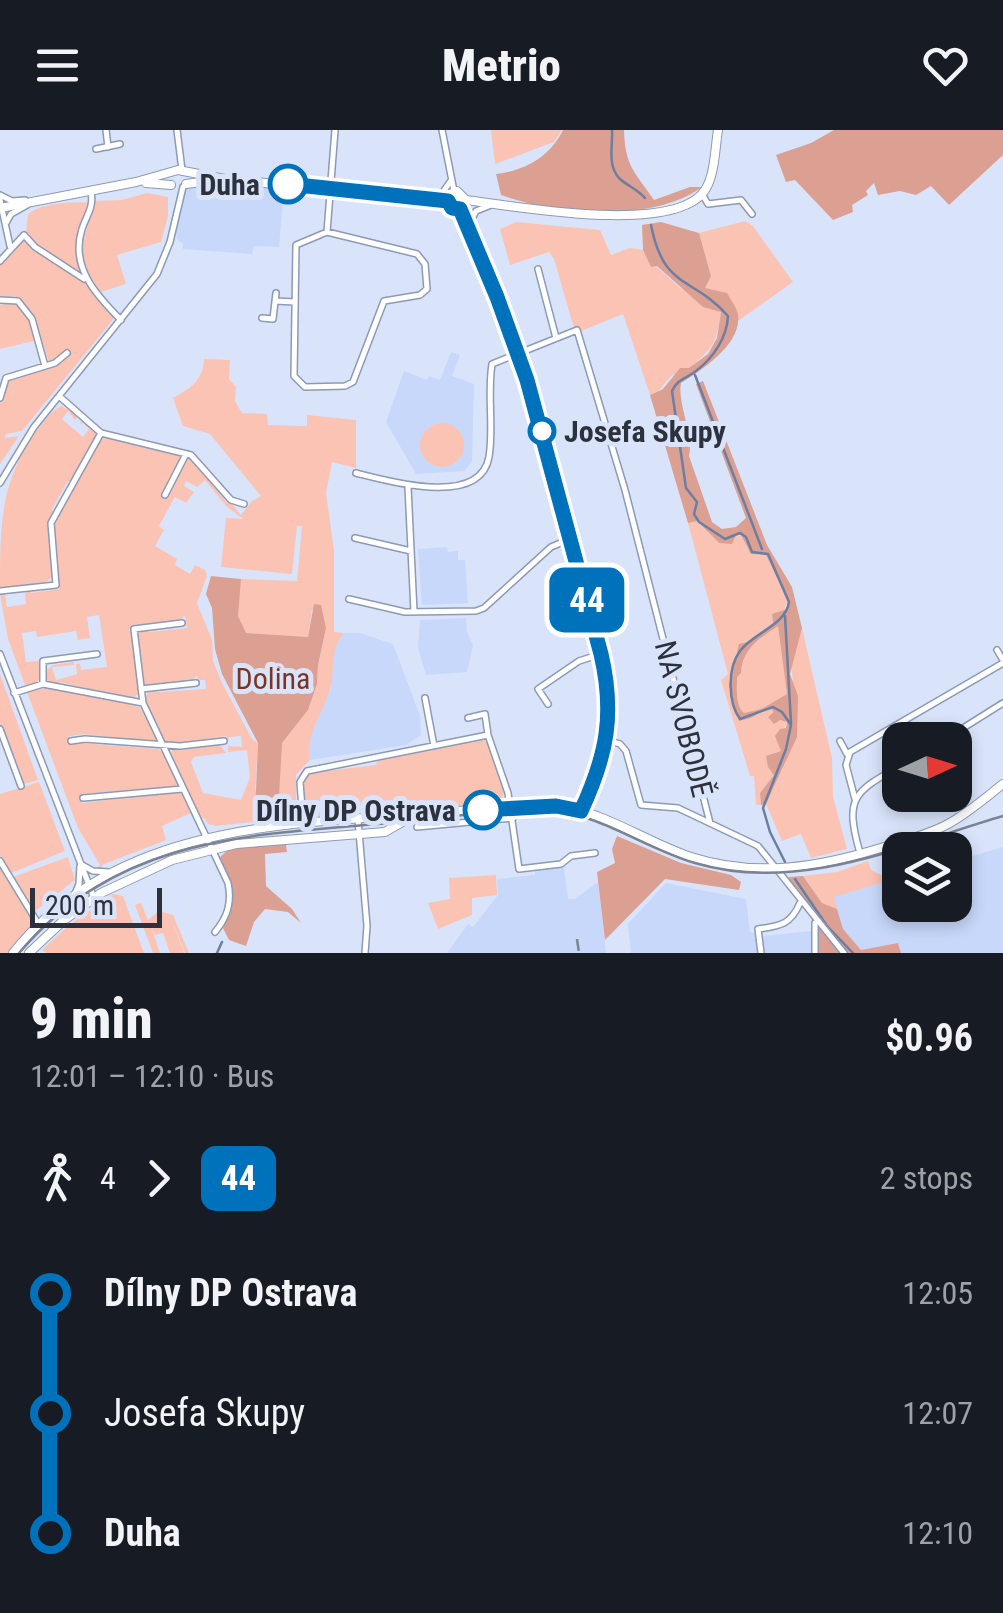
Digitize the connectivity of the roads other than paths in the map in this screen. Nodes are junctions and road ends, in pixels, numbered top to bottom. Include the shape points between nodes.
1 (106, 130) edge
2 (177, 130) edge
3 (336, 130) edge
4 (442, 130) edge
5 (718, 130) edge
6 (120, 144) dead end
7 (108, 146) junction
8 (96, 149) dead end
9 (178, 172) junction
10 (226, 178) junction
11 (451, 180) junction
12 (136, 182) junction
13 (178, 186) junction
14 (330, 188) junction
15 (91, 190) junction
16 (454, 192) junction
17 (702, 194) junction
18 (426, 198) junction
19 (43, 200) junction
20 (466, 200) junction
21 (448, 201) junction
22 (495, 204) junction
23 (0, 206) edge
24 (460, 209) junction
25 (752, 214) dead end
26 (6, 226) junction
27 (468, 229) junction
28 (327, 232) junction
29 (10, 248) junction
30 (0, 261) edge
31 (538, 269) dead end
32 (86, 280) junction
33 (276, 293) dead end
34 (0, 300) edge
35 (275, 301) junction
36 (295, 302) junction
37 (262, 318) dead end
38 (122, 320) junction
39 (556, 338) junction
40 (66, 353) dead end
41 (518, 353) junction
42 (44, 366) junction
43 (59, 396) junction
44 (0, 398) edge
45 (101, 433) junction
46 (186, 454) junction
47 (356, 474) dead end
48 (0, 483) edge
49 (408, 487) junction
50 (165, 495) dead end
51 (244, 504) dead end
52 (355, 538) dead end
53 (570, 539) junction
54 (411, 551) junction
55 (0, 591) edge
56 (350, 599) dead end
57 (414, 612) junction
58 (182, 623) dead end
59 (997, 650) dead end
60 (0, 654) edge
61 (98, 654) dead end
62 (601, 654) junction
63 (1003, 662) edge
64 (196, 683) dead end
65 (43, 684) junction
66 (140, 689) junction
67 (14, 693) junction
68 (425, 698) dead end
69 (143, 703) junction
70 (1003, 703) edge
71 (548, 704) dead end
72 (468, 718) dead end
73 (972, 722) edge
74 (0, 730) edge
75 (488, 735) junction
76 (224, 740) dead end
77 (606, 740) junction
78 (71, 741) dead end
79 (840, 741) dead end
80 (162, 746) junction
81 (434, 746) junction
82 (847, 754) junction
83 (882, 776) edge
84 (1003, 784) edge
85 (21, 786) dead end
86 (182, 789) junction
87 (83, 798) dead end
88 (855, 799) junction
89 (510, 807) junction
90 (581, 811) junction
91 (430, 814) junction
92 (513, 818) junction
93 (358, 820) junction
94 (710, 823) junction
95 (304, 825) junction
96 (417, 827) dead end
97 (359, 833) junction
98 (207, 837) junction
99 (213, 848) junction
100 (595, 854) dead end
101 (860, 854) junction
102 (0, 861) edge
103 (80, 863) junction
104 (776, 869) junction
105 (109, 872) junction
106 (88, 886) junction
107 (74, 896) junction
108 (94, 898) junction
109 (800, 902) junction
110 (815, 920) junction
111 (39, 925) junction
112 (215, 932) dead end
113 (365, 952) edge
114 (13, 953) edge
115 (28, 953) edge
116 (761, 953) edge
117 (816, 953) edge
118 (844, 953) edge

1 - 7 street
2 - 9 street
3 - 14 street
4 - 11 street
5 - 17 street
6 - 7 street
7 - 8 street
9 - 10 street
9 - 12 street
9 - 13 street
9 - 13 street
10 - 13 street
10 - 14 street
11 - 16 street
11 - 18 street via 443,192
12 - 13 street
12 - 15 street
13 - 38 street via 162,265
14 - 18 street
14 - 28 street
15 - 19 street
15 - 32 street via 94,205 78,245
16 - 20 street
16 - 21 street
17 - 22 street via 657,212 618,217
17 - 25 street via 708,204 742,200
18 - 21 street
19 - 23 street
19 - 26 street via 10,214
20 - 22 street
20 - 24 street
21 - 24 street
22 - 27 street via 473,214
23 - 26 street
24 - 27 street
26 - 29 street
27 - 41 street
28 - 36 street via 296,244
28 - 36 street via 417,254 426,264 428,289 384,301 349,385 299,384
29 - 30 street
29 - 32 street via 24,235
31 - 39 street
32 - 38 street
33 - 35 street
34 - 42 street via 18,301 26,310
35 - 36 street
35 - 37 street via 273,319
38 - 43 street
39 - 41 street
39 - 94 street, NA SVOBODĚ via 577,330 626,490
40 - 42 street
41 - 49 street via 492,364 485,469 464,484
41 - 53 street
42 - 44 street via 6,378
43 - 45 street
43 - 48 street
45 - 46 street
45 - 55 street via 51,523 56,585
46 - 50 street
46 - 51 street via 231,500
47 - 49 street
49 - 54 street
52 - 54 street
53 - 57 street via 552,547 484,608
53 - 62 street
54 - 57 street
56 - 57 street
58 - 66 street via 134,630
59 - 63 street
60 - 67 street
61 - 65 street via 43,661
62 - 71 street via 579,660 538,689
62 - 77 street via 610,701
63 - 82 street
64 - 66 street
65 - 67 street
65 - 69 street
66 - 69 street
67 - 103 street
68 - 81 street
69 - 80 street
70 - 73 street
72 - 75 street via 485,714
74 - 85 street
75 - 81 street
75 - 89 street
76 - 80 street
77 - 90 street
77 - 94 street, NA SVOBODĚ via 626,751 641,805 678,808
78 - 80 street
79 - 82 street
80 - 86 street
81 - 95 street via 307,771 300,782
82 - 88 street
83 - 88 street
84 - 101 street via 940,828
86 - 87 street
86 - 98 street
88 - 101 street
89 - 90 street
89 - 91 street
89 - 92 street
90 - 104 street via 689,856
91 - 93 street
91 - 97 street via 388,831
92 - 96 street
92 - 100 street via 518,869
93 - 95 street
93 - 97 street
94 - 104 street, NA SVOBODĚ via 758,846
95 - 98 street
97 - 99 street
97 - 113 street
98 - 99 street
98 - 105 street
99 - 108 street via 152,868
99 - 112 street via 230,893
101 - 104 street
102 - 111 street
103 - 105 street
103 - 106 street
103 - 107 street
104 - 109 street, NA SVOBODĚ
105 - 106 street
106 - 107 street
106 - 108 street
107 - 111 street
108 - 115 street
109 - 110 street, NA SVOBODĚ
109 - 116 street via 786,924 758,928
110 - 117 street
110 - 118 street, NA SVOBODĚ
111 - 114 street

